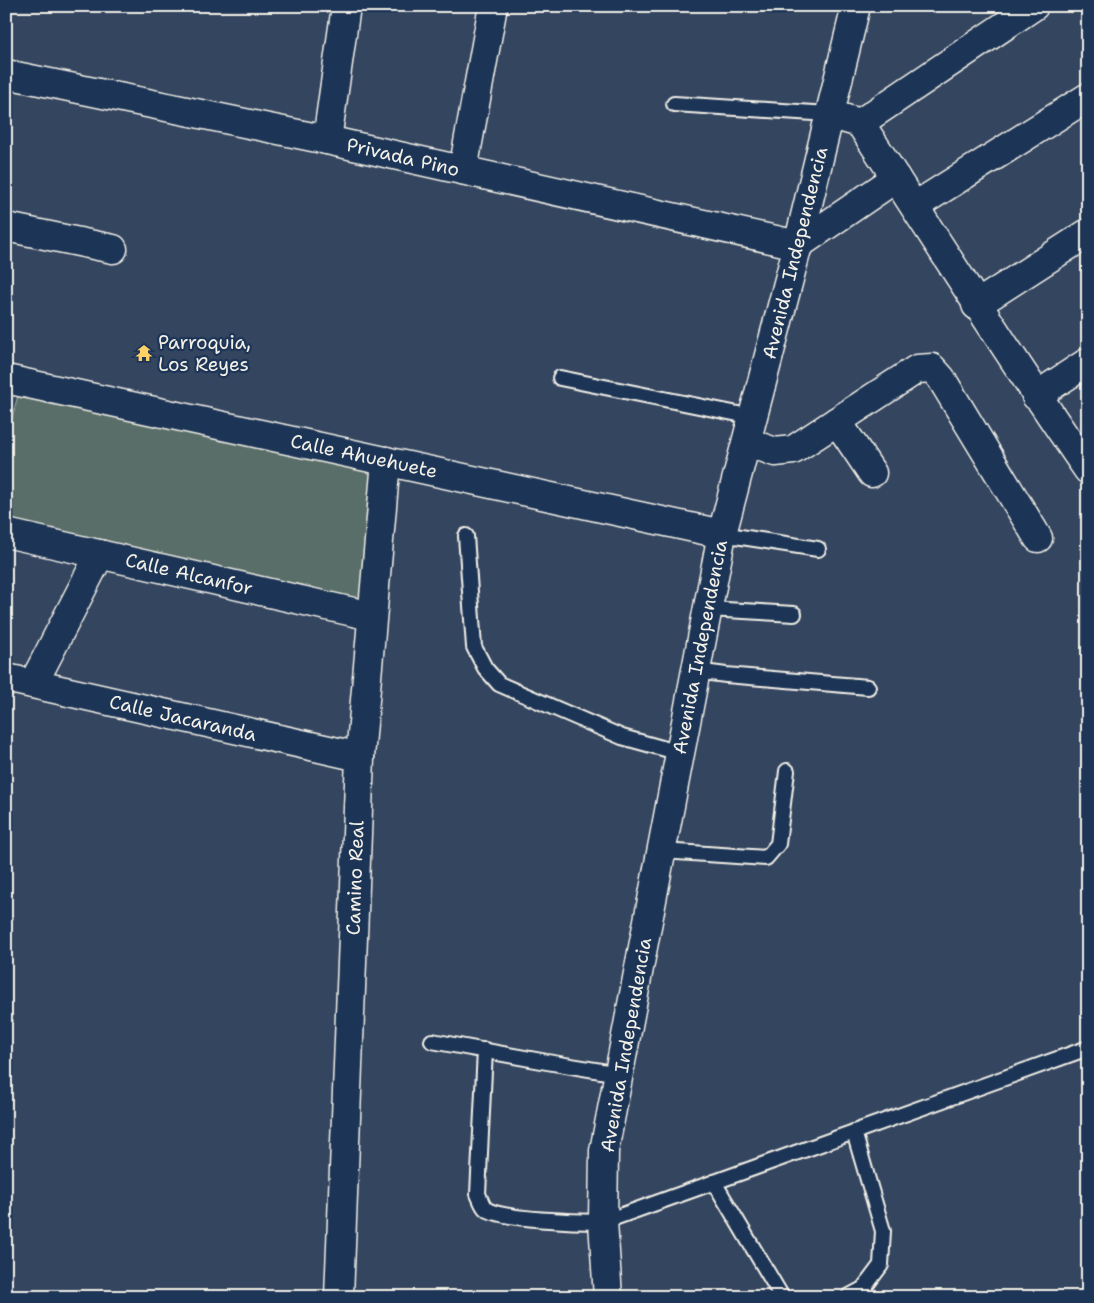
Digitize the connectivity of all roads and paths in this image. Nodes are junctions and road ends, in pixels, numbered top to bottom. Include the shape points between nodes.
1 (346, 6) edge
2 (493, 6) edge
3 (856, 6) edge
4 (1034, 6) edge
5 (6, 74) edge
6 (1088, 97) edge
7 (674, 104) dead end
8 (829, 114) junction
9 (860, 123) junction
10 (326, 140) junction
11 (463, 170) junction
12 (896, 178) junction
13 (915, 206) junction
14 (6, 227) edge
15 (1088, 233) edge
16 (798, 244) junction
17 (113, 249) dead end
18 (976, 305) junction
19 (1088, 362) edge
20 (560, 378) dead end
21 (6, 379) edge
22 (1036, 396) junction
23 (836, 421) junction
24 (750, 430) junction
25 (386, 461) junction
26 (1088, 470) edge
27 (872, 474) dead end
28 (6, 533) edge
29 (722, 534) junction
30 (466, 536) dead end
31 (1038, 538) dead end
32 (818, 549) dead end
33 (100, 554) junction
34 (708, 609) junction
35 (794, 614) dead end
36 (371, 616) junction
37 (696, 671) junction
38 (6, 678) edge
39 (33, 684) junction
40 (868, 687) dead end
41 (680, 753) junction
42 (360, 757) junction
43 (787, 771) dead end
44 (662, 851) junction
45 (432, 1040) dead end
46 (1088, 1048) edge
47 (485, 1050) junction
48 (619, 1074) junction
49 (854, 1132) junction
50 (714, 1182) junction
51 (603, 1222) junction
52 (339, 1297) edge
53 (608, 1297) edge
54 (782, 1297) edge
55 (848, 1297) edge

1 - 10 street
2 - 11 street
3 - 8 street, Avenida Independencia
4 - 9 street
5 - 10 street, Privada Pino
6 - 13 street
7 - 8 lane
8 - 9 street
8 - 16 street, Avenida Independencia
9 - 12 street
10 - 11 street, Privada Pino
11 - 16 street, Privada Pino
12 - 13 street
12 - 16 street
13 - 18 street
14 - 17 street
15 - 18 street
16 - 24 street, Avenida Independencia
18 - 22 street
19 - 22 street
20 - 24 lane
21 - 25 street, Calle Ahuehuete
22 - 26 street
23 - 24 street via 794,450 775,452
23 - 27 street
23 - 31 street via 917,369 932,368
24 - 29 street, Avenida Independencia
25 - 29 street, Calle Ahuehuete
25 - 36 street, Camino Real
28 - 33 street, Calle Alcanfor
29 - 32 lane
29 - 34 street, Avenida Independencia
30 - 41 lane via 474,647 485,668 499,684 622,737
33 - 36 street, Calle Alcanfor
33 - 39 street
34 - 35 lane
34 - 37 street, Avenida Independencia
36 - 42 street, Camino Real
37 - 40 lane
37 - 41 street, Avenida Independencia
38 - 39 street, Calle Jacaranda
39 - 42 street, Calle Jacaranda
41 - 44 street, Avenida Independencia
42 - 52 street, Camino Real
43 - 44 lane via 778,844 766,858
44 - 48 street, Avenida Independencia
45 - 47 lane
46 - 49 lane
47 - 48 lane
47 - 51 lane via 478,1194 485,1208 495,1213 553,1221
48 - 51 street, Avenida Independencia via 604,1151
49 - 50 lane
49 - 55 lane via 883,1232 881,1265 863,1289
50 - 51 lane
50 - 54 lane
51 - 53 street, Avenida Independencia

